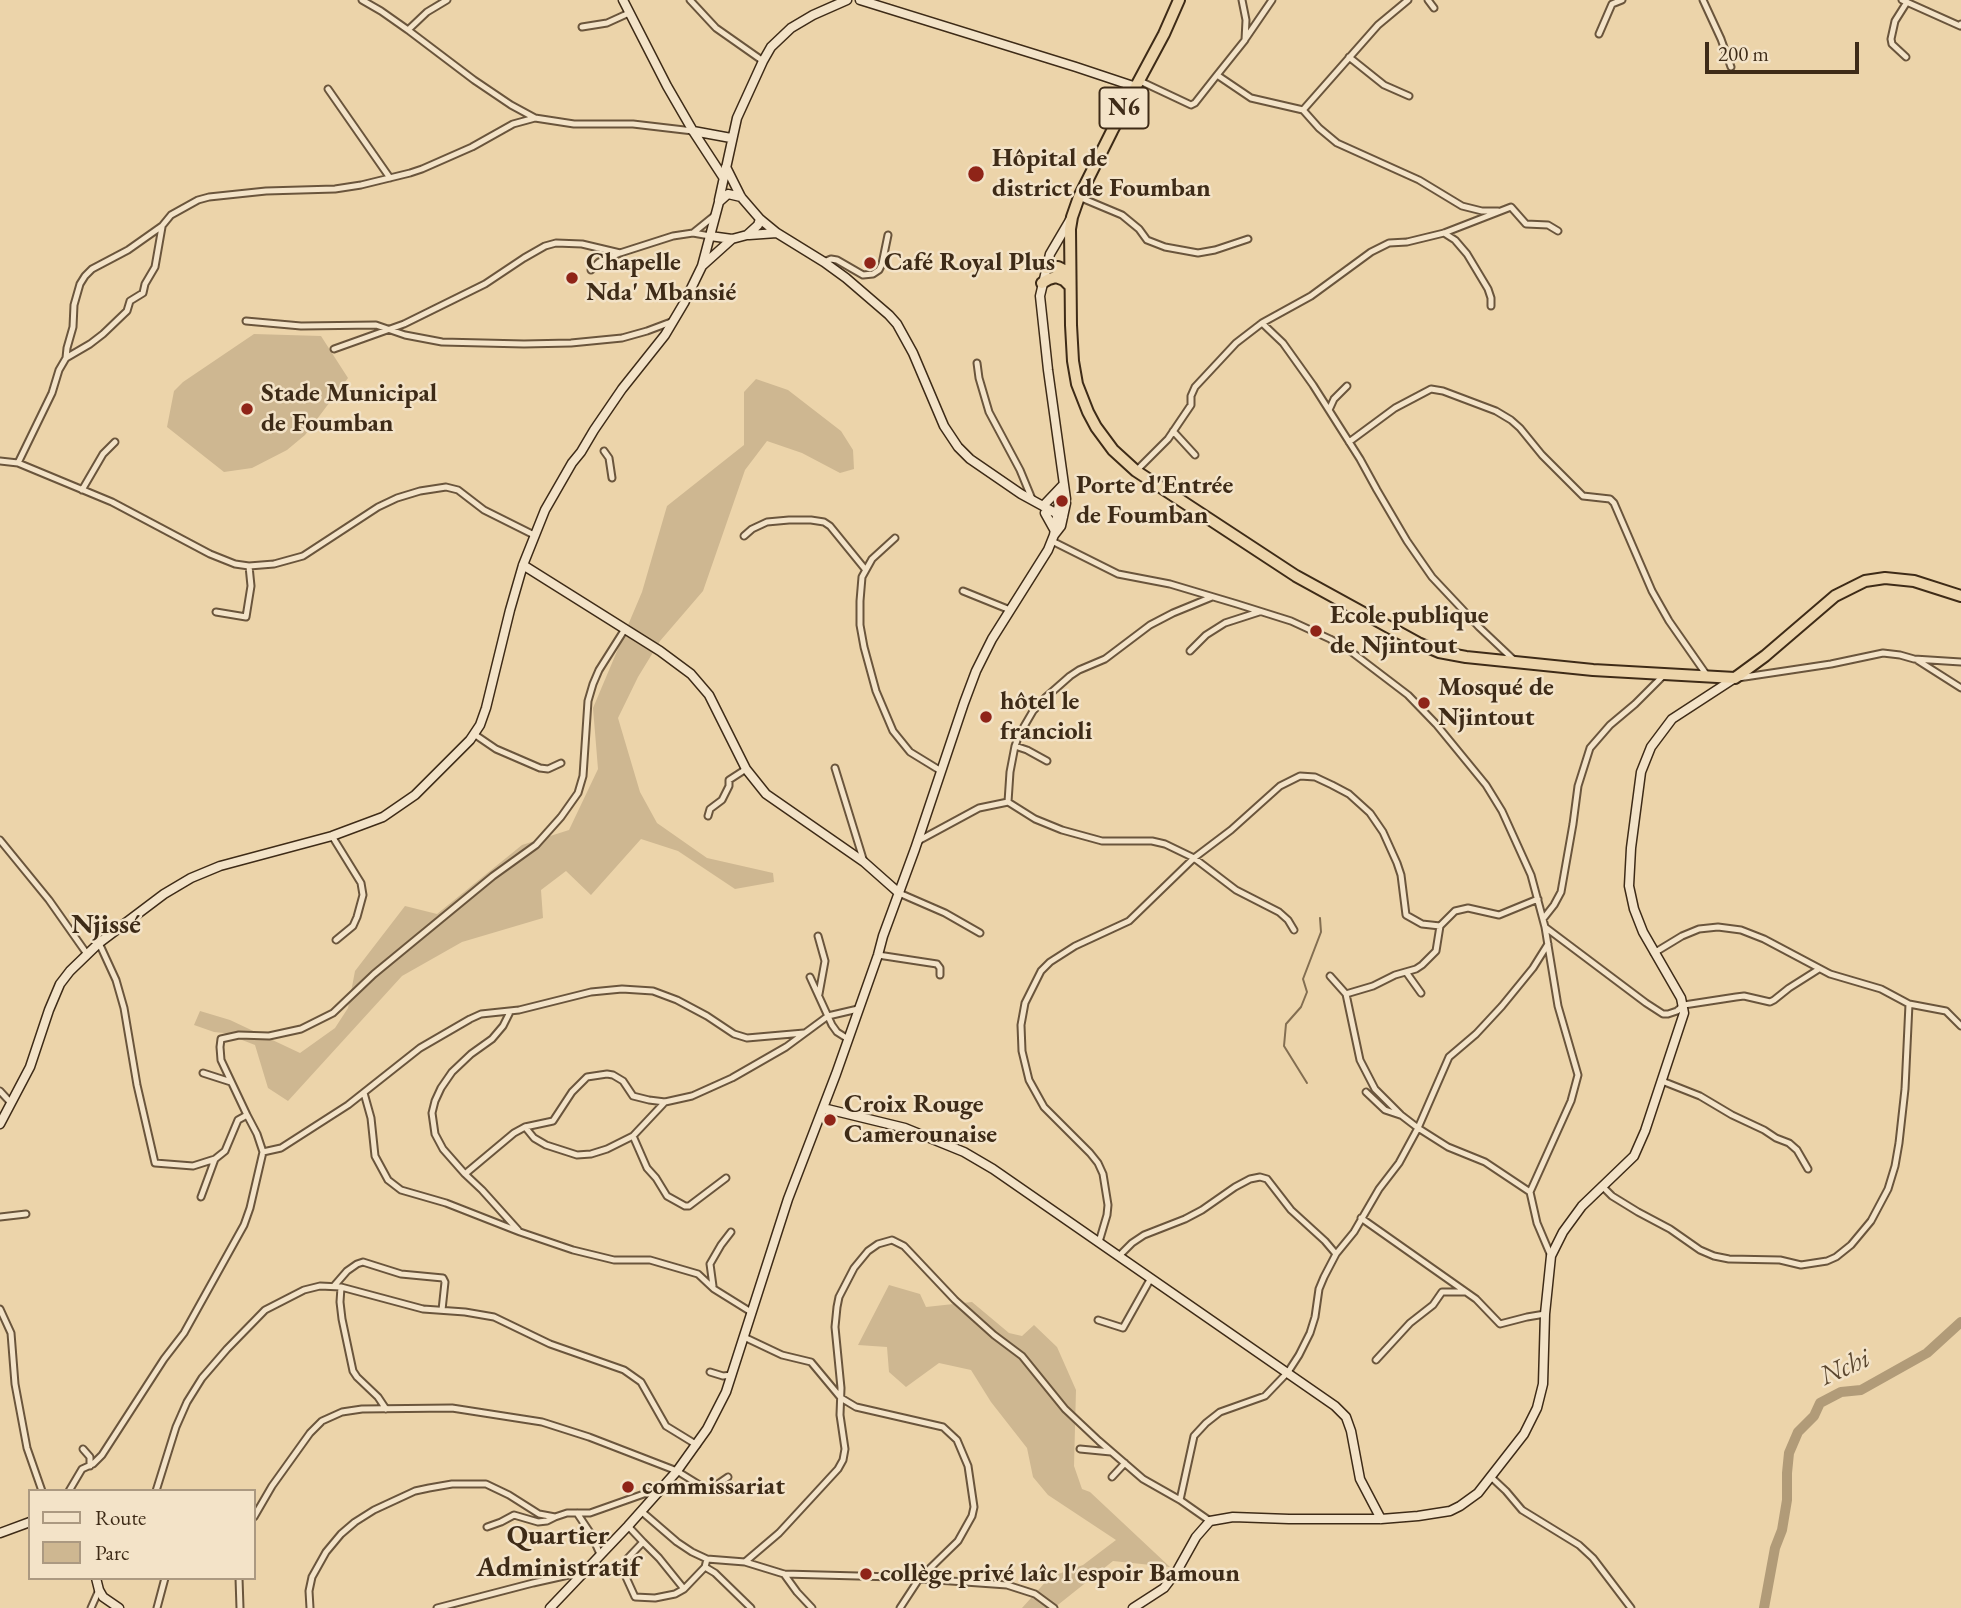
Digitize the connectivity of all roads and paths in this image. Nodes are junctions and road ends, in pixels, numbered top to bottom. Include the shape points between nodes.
1 (362, 0) edge
2 (447, 0) edge
3 (623, 0) edge
4 (690, 0) edge
5 (847, 0) edge
6 (860, 0) edge
7 (1179, 0) edge
8 (1242, 0) edge
9 (1272, 0) edge
10 (1408, 0) edge
11 (1428, 0) edge
12 (1622, 0) edge
13 (1703, 0) edge
14 (1904, 1) edge
15 (1434, 8) dead end
16 (629, 13) junction
17 (1961, 24) edge
18 (582, 27) dead end
19 (408, 30) junction
20 (1599, 34) dead end
21 (1245, 40) junction
22 (1349, 57) junction
23 (1906, 57) dead end
24 (762, 61) junction
25 (1731, 67) dead end
26 (1217, 75) junction
27 (1138, 84) junction
28 (328, 89) dead end
29 (1409, 96) dead end
30 (1303, 110) junction
31 (535, 118) junction
32 (693, 131) junction
33 (731, 138) junction
34 (726, 167) junction
35 (723, 177) junction
36 (390, 178) junction
37 (732, 181) junction
38 (740, 197) junction
39 (1079, 197) junction
40 (719, 202) junction
41 (1500, 211) junction
42 (714, 216) junction
43 (1072, 217) junction
44 (760, 219) junction
45 (162, 226) junction
46 (1558, 231) dead end
47 (693, 233) junction
48 (777, 233) junction
49 (1444, 233) junction
50 (747, 235) junction
51 (888, 235) dead end
52 (710, 236) junction
53 (732, 239) junction
54 (1248, 239) dead end
55 (620, 253) junction
56 (824, 262) junction
57 (702, 266) junction
58 (1046, 268) junction
59 (590, 270) dead end
60 (1070, 279) junction
61 (1042, 283) junction
62 (1491, 306) dead end
63 (246, 321) dead end
64 (674, 321) junction
65 (1262, 323) junction
66 (392, 329) junction
67 (334, 349) dead end
68 (66, 358) junction
69 (977, 363) dead end
70 (1347, 386) dead end
71 (1329, 410) junction
72 (1173, 431) junction
73 (115, 442) dead end
74 (1349, 442) junction
75 (604, 451) dead end
76 (1195, 454) dead end
77 (0, 461) edge
78 (18, 463) junction
79 (1136, 471) junction
80 (612, 478) dead end
81 (1063, 481) junction
82 (82, 489) junction
83 (1040, 506) junction
84 (1060, 518) junction
85 (534, 535) junction
86 (744, 536) dead end
87 (1053, 536) junction
88 (895, 538) dead end
89 (523, 565) junction
90 (249, 566) junction
91 (865, 569) junction
92 (963, 591) dead end
93 (1961, 596) edge
94 (1212, 597) junction
95 (1010, 610) junction
96 (216, 612) dead end
97 (1259, 612) junction
98 (625, 629) junction
99 (1190, 651) dead end
100 (1914, 659) junction
101 (1961, 662) edge
102 (1517, 663) junction
103 (1664, 675) junction
104 (1709, 678) junction
105 (1735, 678) junction
106 (1961, 688) edge
107 (474, 734) junction
108 (1015, 746) junction
109 (1047, 761) dead end
110 (561, 763) dead end
111 (835, 768) dead end
112 (746, 769) junction
113 (941, 771) junction
114 (1007, 802) junction
115 (708, 816) dead end
116 (332, 836) junction
117 (0, 840) edge
118 (918, 841) junction
119 (1194, 858) junction
120 (864, 862) junction
121 (899, 892) junction
122 (1538, 899) junction
123 (1543, 919) junction
124 (1440, 926) junction
125 (1545, 927) junction
126 (1294, 930) dead end
127 (980, 933) dead end
128 (818, 936) dead end
129 (336, 940) dead end
130 (99, 943) junction
131 (1548, 944) junction
132 (1654, 953) junction
133 (87, 954) junction
134 (878, 955) junction
135 (1819, 969) junction
136 (1406, 972) junction
137 (940, 975) dead end
138 (1331, 976) dead end
139 (810, 977) dead end
140 (1421, 993) dead end
141 (1346, 994) junction
142 (819, 995) junction
143 (1909, 1004) junction
144 (1684, 1005) junction
145 (858, 1009) junction
146 (510, 1012) junction
147 (828, 1016) junction
148 (1961, 1026) edge
149 (804, 1033) junction
150 (848, 1039) junction
151 (203, 1073) dead end
152 (1662, 1081) junction
153 (231, 1082) junction
154 (0, 1091) edge
155 (364, 1093) junction
156 (1366, 1093) dead end
157 (665, 1102) junction
158 (11, 1103) junction
159 (823, 1108) junction
160 (247, 1115) junction
161 (1401, 1115) junction
162 (0, 1124) edge
163 (526, 1127) junction
164 (1418, 1128) junction
165 (634, 1136) junction
166 (263, 1152) junction
167 (215, 1159) junction
168 (1808, 1169) dead end
169 (465, 1174) junction
170 (726, 1178) dead end
171 (1602, 1186) junction
172 (1530, 1192) junction
173 (201, 1197) dead end
174 (26, 1214) dead end
175 (0, 1217) edge
176 (1361, 1218) junction
177 (520, 1232) junction
178 (731, 1232) dead end
179 (1099, 1242) junction
180 (1336, 1254) junction
181 (1119, 1256) junction
182 (1551, 1256) junction
183 (1151, 1278) junction
184 (337, 1286) junction
185 (714, 1289) junction
186 (1465, 1292) junction
187 (0, 1309) edge
188 (442, 1310) junction
189 (751, 1312) junction
190 (1545, 1314) junction
191 (1098, 1320) dead end
192 (744, 1337) junction
193 (1376, 1360) dead end
194 (710, 1372) dead end
195 (1287, 1372) junction
196 (732, 1375) junction
197 (841, 1398) junction
198 (386, 1409) junction
199 (697, 1444) junction
200 (83, 1448) dead end
201 (1080, 1449) dead end
202 (1114, 1453) junction
203 (1125, 1463) junction
204 (90, 1466) junction
205 (677, 1471) junction
206 (728, 1477) dead end
207 (1112, 1477) dead end
208 (1491, 1477) junction
209 (661, 1488) junction
210 (41, 1489) edge
211 (70, 1489) edge
212 (157, 1489) edge
213 (1180, 1500) junction
214 (641, 1511) junction
215 (256, 1513) edge
216 (577, 1513) junction
217 (555, 1517) junction
218 (1381, 1519) junction
219 (1210, 1521) junction
220 (28, 1523) edge
221 (628, 1526) junction
222 (0, 1527) edge
223 (487, 1527) dead end
224 (16, 1528) junction
225 (0, 1533) edge
226 (643, 1542) junction
227 (600, 1554) junction
228 (707, 1559) junction
229 (745, 1562) junction
230 (705, 1567) junction
231 (582, 1572) junction
232 (784, 1574) junction
233 (919, 1579) junction
234 (96, 1580) edge
235 (164, 1580) edge
236 (239, 1580) edge
237 (684, 1589) junction
238 (99, 1590) junction
239 (747, 1606) edge
240 (91, 1608) edge
241 (119, 1608) edge
242 (157, 1608) edge
243 (240, 1608) edge
244 (310, 1608) edge
245 (437, 1608) edge
246 (550, 1608) edge
247 (812, 1608) edge
248 (900, 1608) edge
249 (1054, 1608) edge
250 (1133, 1608) edge
251 (1631, 1608) edge

1 - 19 street
2 - 19 street
3 - 16 main road
4 - 24 street via 716,28
5 - 24 main road via 791,29
6 - 27 main road
7 - 27 highway, N6
8 - 21 street
9 - 21 street
10 - 22 street
11 - 15 street
12 - 20 street via 1612,4
13 - 25 street
14 - 17 street
14 - 23 street via 1891,38
16 - 18 street
16 - 32 main road
19 - 31 street via 474,80
21 - 26 street
22 - 29 street via 1384,85
22 - 30 street
24 - 33 main road
26 - 27 street via 1191,105
26 - 30 street via 1251,98
27 - 39 highway, N6
28 - 36 street
30 - 41 street via 1337,143 1419,180 1462,206
31 - 32 street
31 - 36 street via 513,124 422,169
32 - 33 main road
32 - 35 main road
33 - 34 main road
34 - 35 main road
34 - 37 main road
35 - 37 main road
35 - 40 main road
36 - 45 street via 335,189 209,197 172,215
37 - 38 main road
38 - 40 main road via 728,194
38 - 44 main road
39 - 43 highway, N6
39 - 54 street via 1122,215 1147,240 1165,247 1198,253
40 - 42 main road
41 - 46 street via 1511,207 1526,224 1548,225
41 - 49 street
42 - 47 street
42 - 52 main road
43 - 58 main road
43 - 60 highway, N6
44 - 48 main road
44 - 50 main road
45 - 68 street via 155,267 143,293 130,301 127,311 103,334
45 - 68 street via 85,276 74,305
47 - 52 street
47 - 55 street
48 - 50 main road
48 - 56 main road
49 - 62 street via 1467,254 1488,289
49 - 65 street via 1389,243
50 - 53 main road
51 - 56 street via 882,264 873,274 863,275 837,260
52 - 53 main road
52 - 57 main road
53 - 57 main road
55 - 59 street
55 - 66 street via 566,242 545,246 485,284
56 - 83 main road via 897,324 958,447
57 - 64 main road
58 - 60 highway via 1058,267
58 - 61 main road
60 - 61 highway via 1056,277
60 - 79 highway, N6 via 1073,361 1081,397 1107,442
61 - 81 main road via 1041,308
63 - 66 street
64 - 66 street via 622,338 571,343 442,342
64 - 85 main road via 572,463
65 - 71 street via 1283,343
65 - 72 street via 1195,387 1191,405
66 - 67 street
68 - 78 street
69 - 83 street via 989,412
70 - 71 street
71 - 74 street
72 - 76 street
72 - 79 street
73 - 82 street
74 - 102 street via 1432,576
74 - 104 street via 1395,408 1431,389 1511,420 1583,496 1614,503 1652,591
75 - 80 street
77 - 78 street
78 - 82 street
79 - 102 highway, N6 via 1280,567 1418,643 1452,655
81 - 83 main road
81 - 84 main road
82 - 90 street via 211,554
83 - 84 main road
83 - 87 main road
84 - 87 main road
85 - 89 main road
85 - 90 street via 446,487 378,507 303,556
86 - 91 street via 767,522 824,522
87 - 94 street via 1118,574
87 - 95 main road
88 - 91 street
89 - 98 main road
89 - 107 main road via 486,708
90 - 96 street via 246,617
91 - 113 street via 860,625 876,691 900,743
92 - 95 street
93 - 105 highway via 1914,581 1865,581 1835,596
94 - 97 street
94 - 108 street via 1161,619 1105,659 1070,676 1033,710
95 - 113 main road via 976,671
97 - 99 street via 1225,623
97 - 122 street via 1330,639 1423,709 1502,811
98 - 112 main road via 699,682
98 - 153 street via 593,684 583,776 578,793 561,817 536,845 374,974 333,1013 301,1029 221,1039 221,1060
100 - 101 street
100 - 105 street via 1875,654
100 - 106 street
102 - 103 highway, N6
103 - 104 highway, N6
103 - 123 street via 1590,748 1578,786 1560,892
104 - 105 highway, N6
105 - 132 main road via 1672,719 1651,747 1641,772 1629,878 1634,909
107 - 110 street via 540,768
107 - 116 main road via 398,808
108 - 109 street
108 - 114 street
111 - 120 street
112 - 115 street via 729,780 722,800
112 - 120 main road via 766,794
113 - 118 main road
114 - 118 street via 979,808
114 - 119 street via 1062,830 1102,841 1165,844
116 - 129 street via 361,883 363,895 353,926
116 - 130 main road via 191,878
117 - 133 street
118 - 121 main road
119 - 124 street via 1280,786 1300,776 1315,777 1349,794 1370,813 1397,863 1406,915 1422,924
119 - 126 street via 1236,890 1279,912
119 - 179 street via 1129,922 1050,962 1025,1003 1021,1051 1029,1080 1044,1107 1090,1153 1103,1174 1108,1205
120 - 121 main road
121 - 127 street
121 - 134 main road
122 - 123 street
122 - 124 street via 1499,915 1462,908
123 - 125 street
124 - 136 street via 1436,951
125 - 131 street
125 - 144 street via 1663,1014 1672,1014
128 - 142 street via 825,961
130 - 133 main road
130 - 167 street via 124,1008 155,1163 194,1166
131 - 164 street via 1502,1006 1449,1057
131 - 172 street via 1558,1006 1578,1075
132 - 135 street via 1699,929 1728,928 1764,939
132 - 144 main road
133 - 158 main road via 60,984 30,1067
134 - 137 street via 937,964
134 - 145 main road
135 - 143 street via 1881,989
135 - 144 street via 1770,1002 1736,996
136 - 140 street
136 - 141 street
138 - 141 street
139 - 142 street
141 - 161 street via 1366,1074
142 - 147 street
143 - 148 street via 1947,1011
143 - 171 street via 1895,1166 1871,1221 1836,1257 1801,1265 1714,1256
144 - 152 main road
145 - 147 street
145 - 150 main road
146 - 149 street via 591,992 643,989 677,1000 739,1036
146 - 155 street via 470,1019 420,1048
146 - 169 street via 492,1039 452,1072 435,1101 435,1134
147 - 149 street
147 - 150 street via 837,1032
149 - 157 street via 732,1078
150 - 159 main road
151 - 153 street
152 - 168 street via 1789,1143
152 - 171 main road via 1634,1156
153 - 160 street
154 - 158 street
155 - 166 street via 281,1147
155 - 177 street via 375,1156 395,1186
156 - 161 street via 1385,1110
157 - 163 street via 637,1097 619,1078 597,1075 580,1082 553,1121
157 - 165 street
158 - 162 main road
159 - 179 main road via 905,1128 964,1152
159 - 189 main road
160 - 166 street
160 - 167 street via 238,1120 225,1151
161 - 164 street
163 - 165 street via 546,1145 577,1155 607,1149
163 - 169 street
164 - 172 street via 1485,1162
164 - 176 street
165 - 170 street via 647,1168 667,1196 685,1206
166 - 204 street via 239,1236 184,1333
167 - 173 street
169 - 177 street
171 - 182 main road via 1581,1206
172 - 182 street
174 - 175 street
176 - 180 street
176 - 186 street
177 - 185 street via 614,1260 650,1260 698,1274
178 - 185 street via 710,1264
179 - 181 main road
180 - 181 street via 1267,1179 1260,1177 1185,1219 1144,1235
180 - 195 street via 1319,1289 1310,1333
181 - 183 main road
182 - 190 main road
183 - 191 street via 1123,1328
183 - 195 main road
184 - 188 street
184 - 188 street via 348,1271 363,1262 401,1274 443,1278
184 - 198 street via 353,1371
184 - 212 street via 304,1290 265,1310 227,1349 187,1402
185 - 189 street
186 - 190 street via 1500,1324
186 - 193 street via 1442,1292
187 - 210 street via 10,1333 27,1448
188 - 199 street via 494,1317 550,1344 624,1370 640,1382 666,1426
189 - 192 main road
190 - 208 main road via 1541,1396 1524,1434
192 - 196 main road
192 - 197 street via 782,1355 811,1362
194 - 196 street
195 - 213 street via 1265,1396 1220,1412 1194,1436
195 - 218 main road via 1346,1417 1360,1479
196 - 199 main road
197 - 202 street via 835,1327 839,1297 868,1251 892,1240 904,1246 955,1300 1022,1356 1065,1409
197 - 229 street via 843,1461 779,1533
197 - 233 street via 867,1411 943,1427 963,1452 972,1516 958,1541
198 - 205 street via 452,1408 542,1422
198 - 215 street via 342,1412 322,1421 294,1453
199 - 205 main road
200 - 204 street
201 - 202 street
202 - 203 street
203 - 207 street
203 - 213 street
204 - 211 street via 79,1473
205 - 206 street via 706,1489
205 - 209 main road
208 - 218 main road via 1471,1499 1450,1511
208 - 251 street via 1522,1510 1586,1551
209 - 214 main road
209 - 216 street via 590,1513
213 - 219 street
214 - 221 main road
214 - 228 street via 677,1542
216 - 217 street
216 - 227 street
217 - 223 street via 538,1522 514,1515
217 - 244 street via 539,1514 486,1484 415,1490 374,1510 341,1534 312,1577
218 - 219 main road via 1233,1517
219 - 250 main road via 1164,1588
220 - 224 main road
221 - 226 street
221 - 227 main road
222 - 224 street
224 - 225 main road
226 - 237 street
226 - 237 street via 624,1567 635,1597 655,1601
227 - 231 main road
228 - 229 street
228 - 230 street
229 - 232 street
230 - 237 street
230 - 239 street
231 - 245 street
231 - 246 main road
232 - 233 street
232 - 247 street
233 - 248 street
233 - 249 street via 1007,1585 1035,1594
234 - 238 main road
235 - 242 street
236 - 243 street
238 - 240 street
238 - 241 main road

